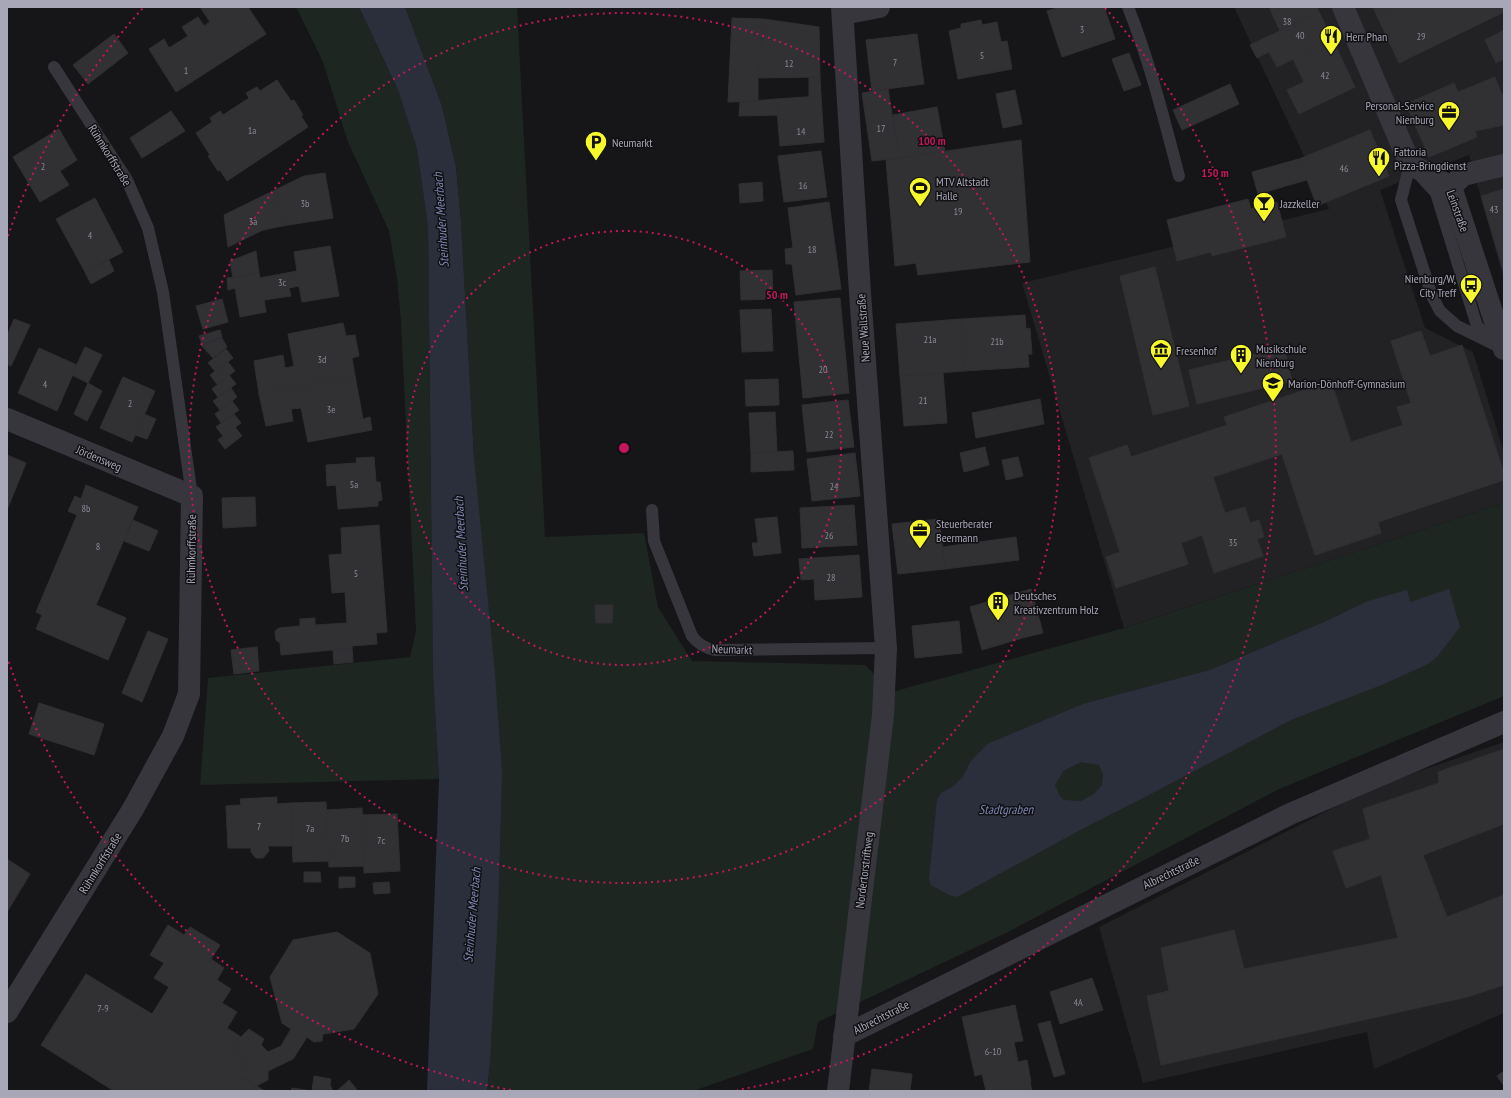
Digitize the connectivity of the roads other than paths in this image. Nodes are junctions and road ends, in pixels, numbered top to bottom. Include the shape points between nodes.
1 (879, 7) edge
2 (1128, 7) edge
3 (1343, 7) edge
4 (842, 10) edge
5 (54, 67) dead end
6 (1410, 164) junction
7 (1504, 166) edge
8 (1179, 176) dead end
9 (1451, 187) junction
10 (1504, 349) edge
11 (7, 419) edge
12 (192, 496) junction
13 (652, 510) dead end
14 (886, 648) junction
15 (1504, 722) edge
16 (7, 1012) edge
17 (844, 1036) junction
18 (838, 1091) edge

1 - 4 street
2 - 8 lane via 1160,100
3 - 6 street
4 - 14 street, Neue Wallstraße
5 - 12 lane, Rühmkorffstraße via 127,180 148,228 163,292
6 - 9 street, Leinstraße
6 - 10 lane via 1436,193 1477,326
6 - 10 lane via 1401,200 1432,296 1440,311 1457,326
7 - 9 street via 1463,175
9 - 10 street, Leinstraße
11 - 12 street, Jördensweg
12 - 16 street, Rühmkorffstraße via 189,694 184,708 173,736 133,809
13 - 14 lane, Neumarkt via 654,541 692,636 705,648
14 - 17 street, Nordertorstriftweg via 883,715
15 - 17 street, Albrechtstraße via 1290,814
17 - 18 street, Nordertorstriftweg

